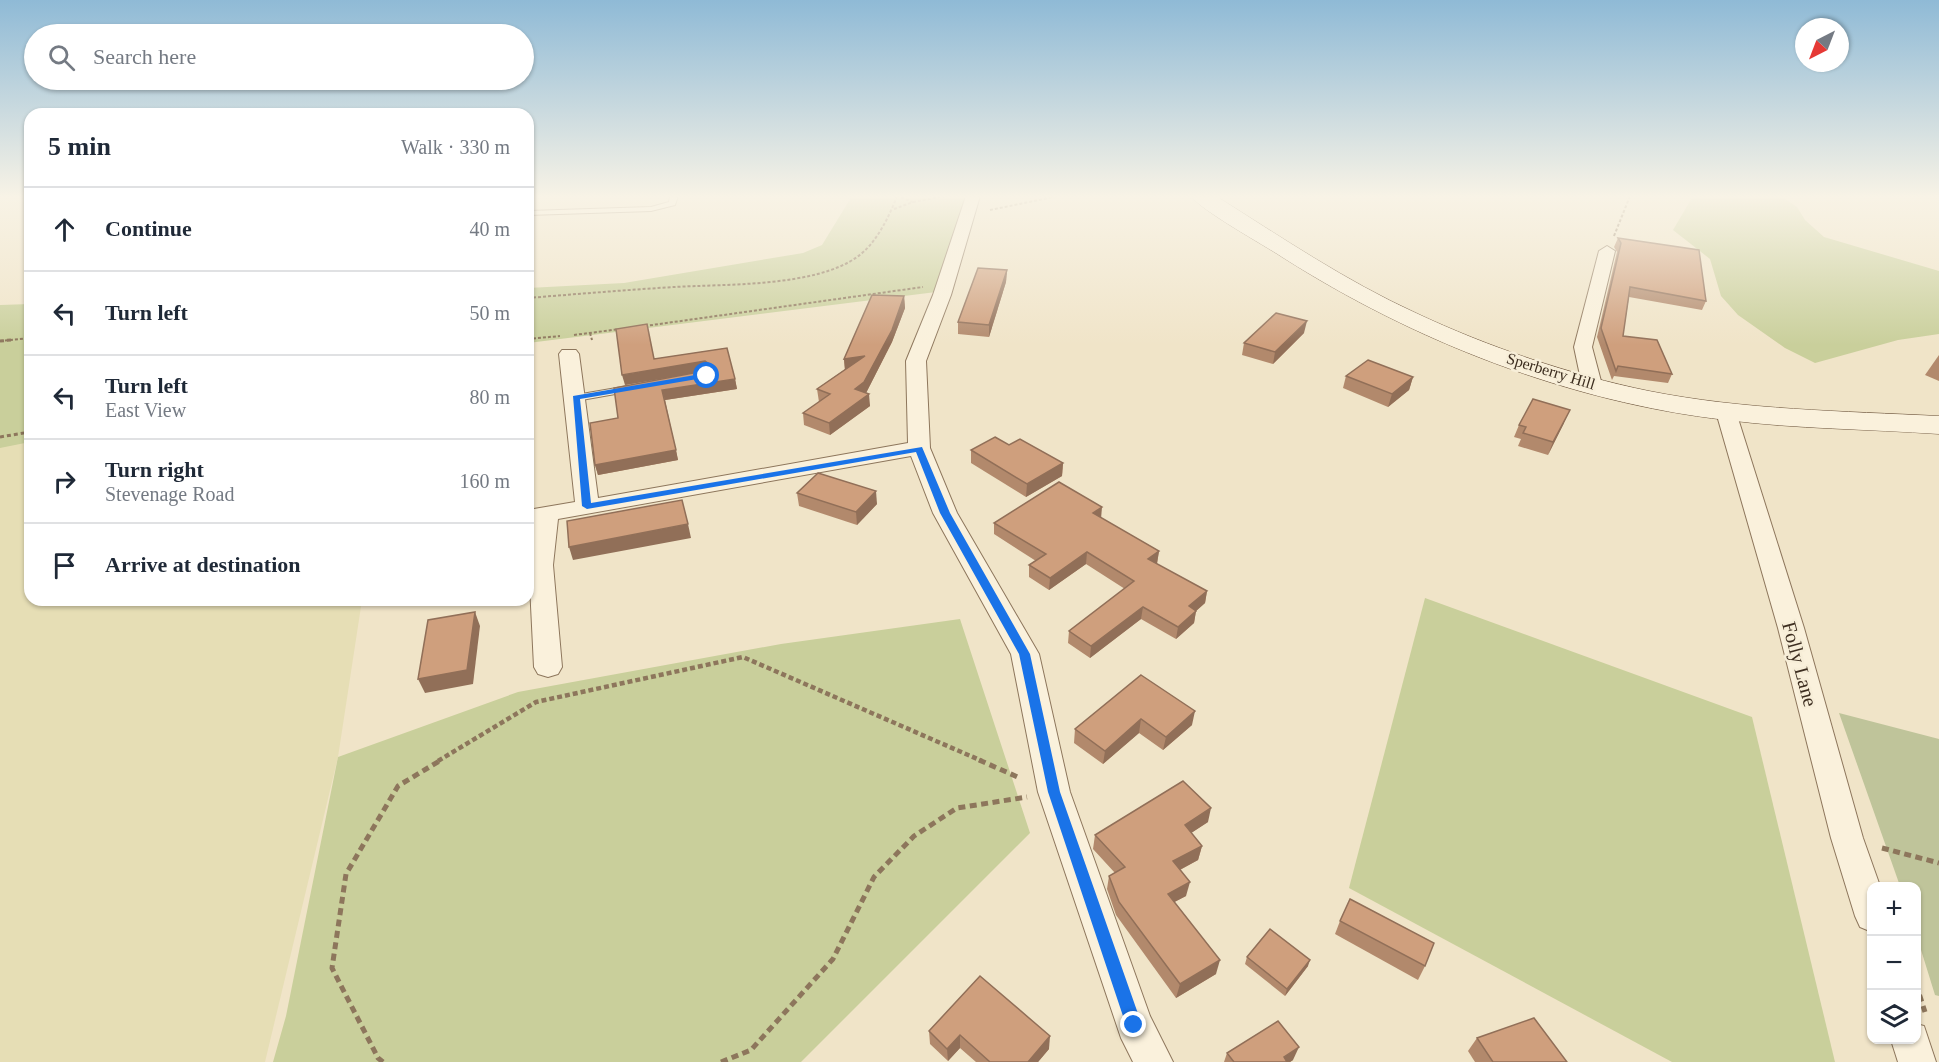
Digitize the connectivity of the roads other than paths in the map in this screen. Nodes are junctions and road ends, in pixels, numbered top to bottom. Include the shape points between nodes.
1 (957, 246) edge
2 (1280, 246) edge
3 (1607, 251) road end
4 (569, 354) dead end
5 (1592, 385) junction
6 (641, 387) edge
7 (576, 398) junction
8 (1726, 412) junction
9 (1939, 425) edge
10 (919, 448) junction
11 (587, 506) junction
12 (538, 516) edge
13 (549, 667) dead end
14 (1867, 900) edge
15 (1911, 1044) edge
16 (1154, 1062) edge
17 (1917, 1062) edge

1 - 10 street via 916,361
2 - 5 street, Sperberry Hill via 1408,319 1498,355
3 - 5 street via 1582,347
4 - 7 street
5 - 8 street, Sperberry Hill
6 - 7 lane
7 - 11 street
8 - 9 street, Sperberry Hill
8 - 14 street, Folly Lane
10 - 11 street
10 - 16 street via 945,513 1025,654 1054,792 1134,1025
11 - 12 street
12 - 13 street
15 - 17 street

